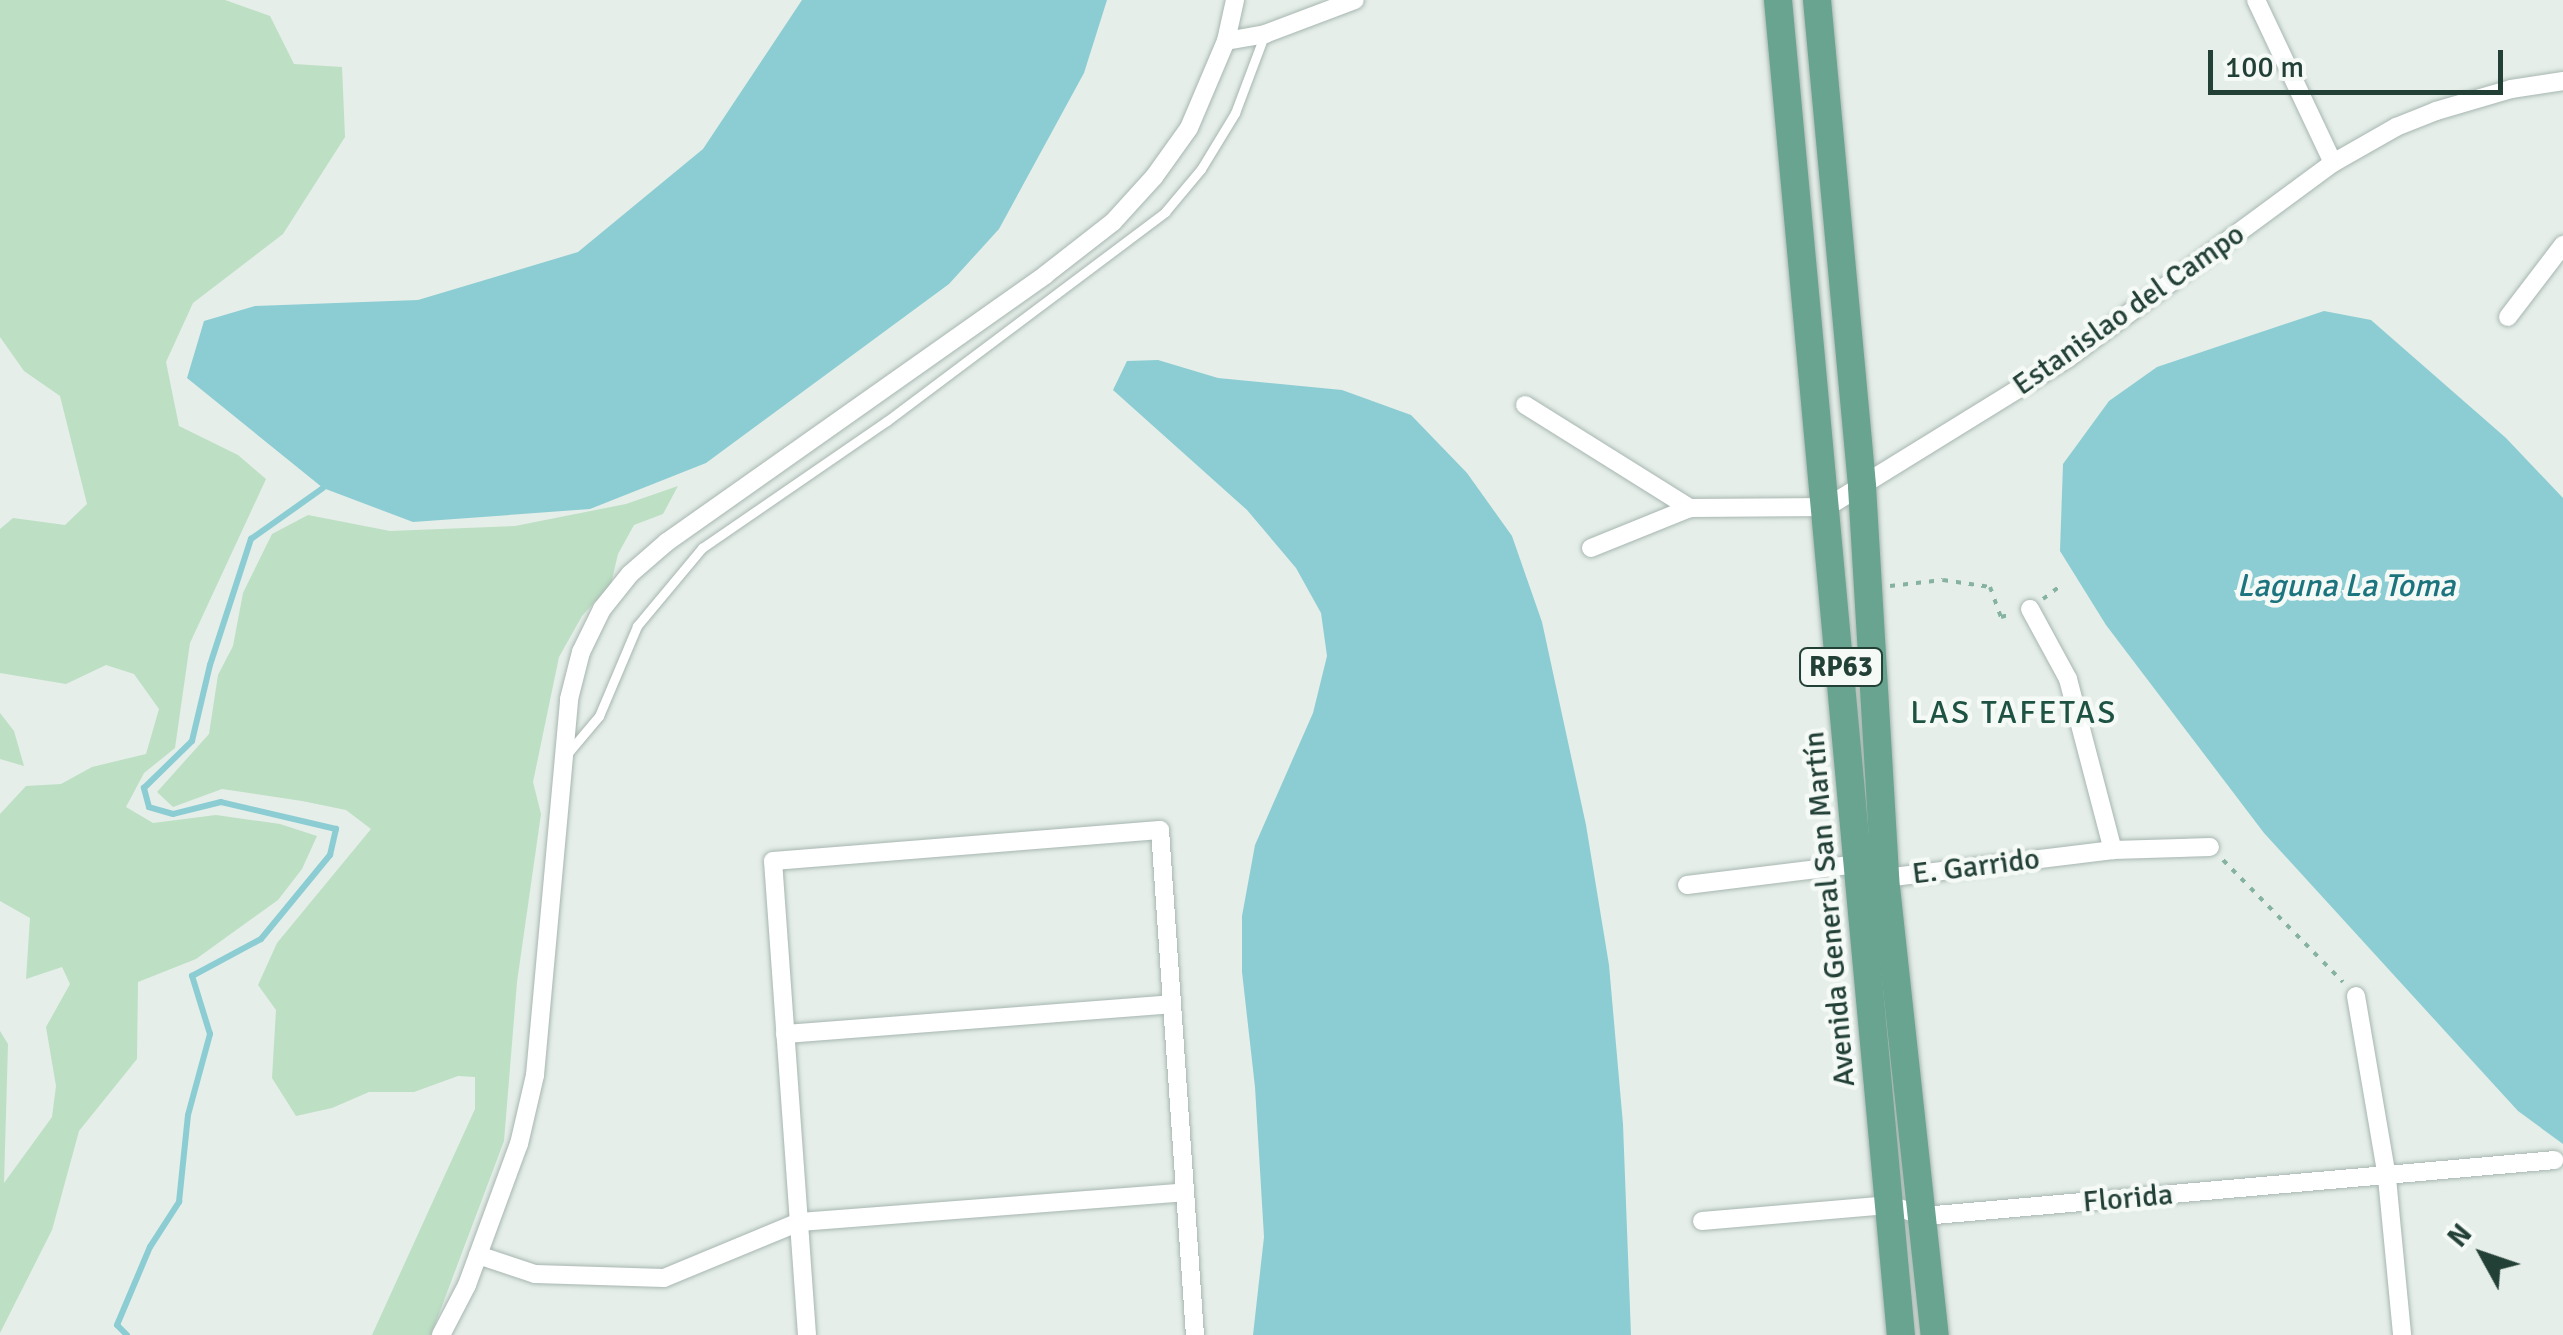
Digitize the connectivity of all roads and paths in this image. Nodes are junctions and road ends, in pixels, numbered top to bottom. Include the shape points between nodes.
1 (1235, 0) edge
2 (1355, 0) edge
3 (1778, 0) edge
4 (1816, 0) edge
5 (2256, 0) edge
6 (1265, 34) junction
7 (1226, 41) junction
8 (2563, 80) edge
9 (2333, 164) junction
10 (2563, 245) edge
11 (2508, 317) dead end
12 (1525, 405) dead end
13 (1862, 487) junction
14 (1828, 507) junction
15 (1690, 508) junction
16 (1591, 548) dead end
17 (2063, 584) dead end
18 (1868, 588) junction
19 (2030, 609) junction
20 (564, 758) junction
21 (2210, 846) joint
22 (2113, 850) junction
23 (1857, 864) junction
24 (1886, 878) junction
25 (1687, 885) dead end
26 (2356, 996) joint
27 (1172, 1004) junction
28 (785, 1034) junction
29 (2556, 1160) dead end
30 (2387, 1178) junction
31 (1185, 1192) junction
32 (1890, 1205) junction
33 (1924, 1216) junction
34 (798, 1222) junction
35 (1702, 1222) dead end
36 (478, 1255) junction
37 (440, 1335) edge
38 (806, 1335) edge
39 (1195, 1335) edge
40 (1901, 1335) edge
41 (1935, 1335) edge
42 (2402, 1335) edge

1 - 7 street
2 - 6 street
3 - 14 main road, Avenida General San Martín / RP63
4 - 13 main road, Avenida General San Martín / RP63
5 - 9 street
6 - 7 street
6 - 20 lane via 1235,113 1165,212 888,421 702,548 637,626 598,716
7 - 20 street via 1189,128 1112,222 630,574 581,652
8 - 9 street, Estanislao del Campo via 2436,111
9 - 13 street, Estanislao del Campo via 2067,359
10 - 11 street
12 - 15 street
13 - 14 street, Estanislao del Campo
13 - 18 main road, Avenida General San Martín / RP63
14 - 15 street
14 - 23 main road, Avenida General San Martín / RP63
15 - 16 street
17 - 19 path
18 - 19 path via 1943,580 1990,587 2001,618
18 - 24 main road, Avenida General San Martín / RP63
19 - 22 street via 2068,679
20 - 36 street via 535,1074 519,1144
21 - 22 street, E. Garrido
21 - 26 path
22 - 24 street, E. Garrido
23 - 24 street, E. Garrido
23 - 25 street
23 - 32 main road, Avenida General San Martín / RP63
24 - 33 main road, Avenida General San Martín / RP63
26 - 30 street
27 - 28 street
27 - 28 street via 1160,830 773,861
27 - 31 street
28 - 34 street
29 - 30 street, Florida
30 - 33 street, Florida
30 - 42 street
31 - 34 street
31 - 39 street
32 - 33 street, Florida
32 - 35 street, Florida
32 - 40 main road, Avenida General San Martín / RP63
33 - 41 main road, Avenida General San Martín / RP63
34 - 36 street via 664,1278 535,1274
34 - 38 street
36 - 37 street

